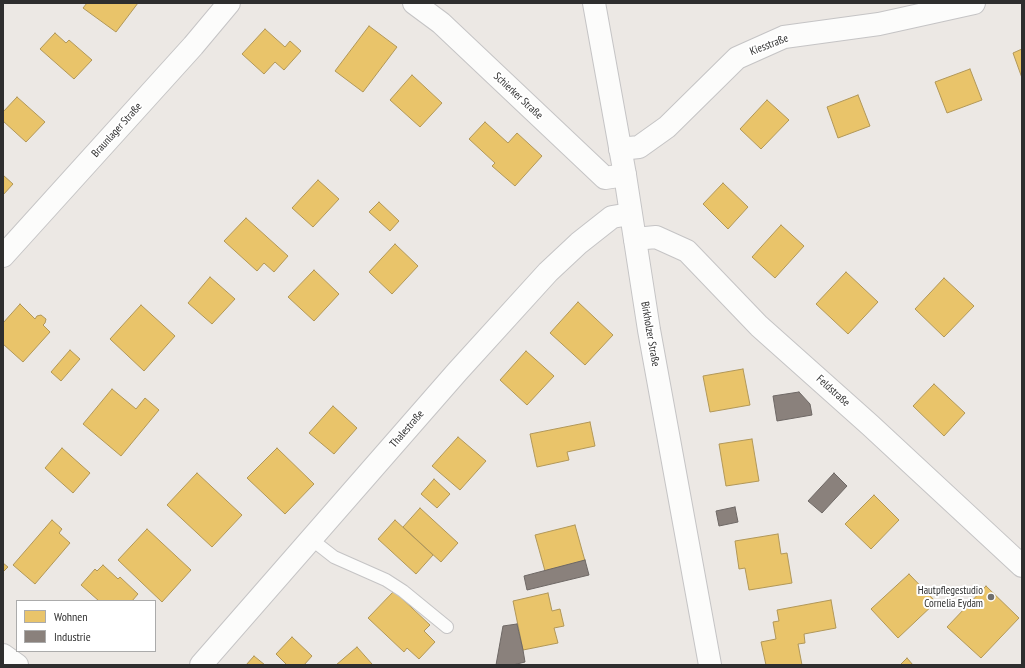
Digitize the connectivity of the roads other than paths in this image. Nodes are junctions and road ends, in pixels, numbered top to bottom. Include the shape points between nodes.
1 (229, 3) edge
2 (414, 3) edge
3 (594, 3) edge
4 (974, 3) edge
5 (620, 149) junction
6 (625, 175) junction
7 (630, 214) junction
8 (635, 239) junction
9 (3, 256) edge
10 (311, 539) junction
11 (1022, 566) edge
12 (447, 627) dead end
13 (3, 655) edge
14 (17, 665) edge
15 (201, 665) edge
16 (710, 665) edge

1 - 9 street, Braunlager Straße via 188,52
2 - 6 street, Schierker Straße via 441,23 605,178
3 - 5 street, Birkholzer Straße
4 - 5 street, Kiesstraße via 879,24 784,37 737,58 667,127 639,147
5 - 6 street, Birkholzer Straße
6 - 7 street, Birkholzer Straße
7 - 8 street, Birkholzer Straße
7 - 10 street, Thalestraße via 612,217 548,272
8 - 11 street, Feldstraße via 656,237 687,251 759,326
8 - 16 street, Birkholzer Straße
10 - 12 lane via 334,557 386,580
10 - 15 street, Thalestraße
13 - 14 street

